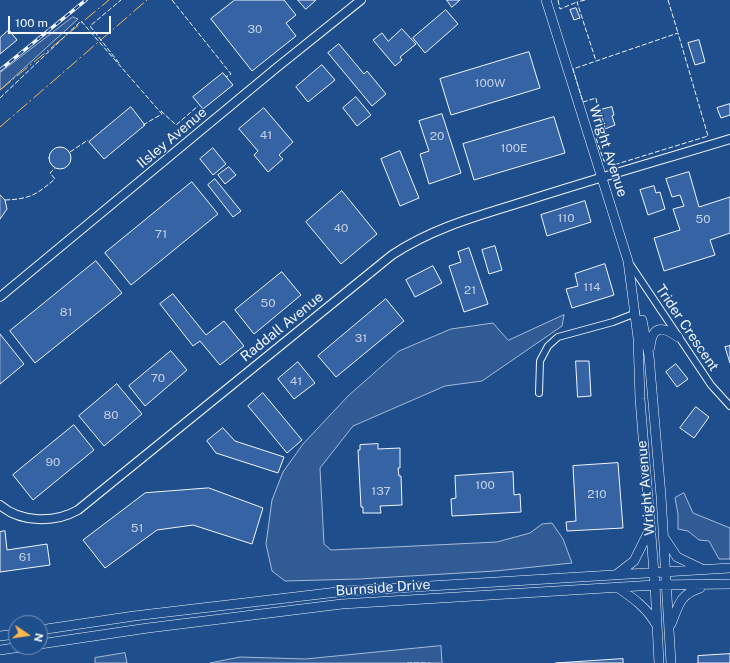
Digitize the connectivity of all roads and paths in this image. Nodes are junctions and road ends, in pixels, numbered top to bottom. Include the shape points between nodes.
1 (361, 0) edge
2 (546, 0) edge
3 (730, 139) edge
4 (601, 177) junction
5 (628, 261) junction
6 (0, 297) edge
7 (636, 313) junction
8 (678, 337) junction
9 (648, 356) junction
10 (539, 393) dead end
11 (640, 399) junction
12 (730, 406) edge
13 (653, 412) junction
14 (0, 506) edge
15 (650, 528) junction
16 (664, 536) junction
17 (730, 568) edge
18 (703, 570) junction
19 (654, 572) junction
20 (666, 572) junction
21 (617, 574) junction
22 (730, 584) edge
23 (655, 585) junction
24 (667, 585) junction
25 (708, 586) junction
26 (617, 587) junction
27 (657, 627) junction
28 (669, 627) junction
29 (48, 629) edge
30 (48, 643) edge
31 (659, 663) edge
32 (671, 663) edge

1 - 6 street, Ilsley Avenue
2 - 4 main road, Wright Avenue
3 - 4 street, Raddall Avenue
4 - 5 main road, Wright Avenue
4 - 14 street, Raddall Avenue via 441,227 406,245 71,514 47,519 13,514
5 - 7 main road, Wright Avenue
5 - 8 street, Trider Crescent
7 - 9 main road, Wright Avenue via 642,321
7 - 10 street via 558,337 548,346 540,361
7 - 11 main road, Wright Avenue
8 - 9 main road via 668,330 655,331 651,337
8 - 12 street, Trider Crescent via 711,385
9 - 13 main road, Wright Avenue
11 - 13 main road via 647,402
11 - 15 main road, Wright Avenue
13 - 16 main road, Wright Avenue
15 - 19 main road, Wright Avenue
15 - 21 main road via 634,561
16 - 18 main road via 677,557
16 - 20 main road, Wright Avenue
17 - 18 main road, Burnside Drive
18 - 20 main road, Burnside Drive
19 - 20 main road, Burnside Drive
19 - 21 main road, Burnside Drive
19 - 23 main road, Wright Avenue
20 - 24 main road, Wright Avenue
21 - 29 main road, Burnside Drive via 346,591
22 - 25 main road, Burnside Drive
23 - 24 main road, Burnside Drive
23 - 26 main road, Burnside Drive
23 - 27 main road, Wright Avenue
24 - 25 main road, Burnside Drive
24 - 28 main road, Wright Avenue
25 - 28 main road via 684,596
26 - 27 main road via 640,603 650,613
26 - 30 main road, Burnside Drive via 342,604
27 - 31 main road, Wright Avenue
28 - 32 main road, Wright Avenue

